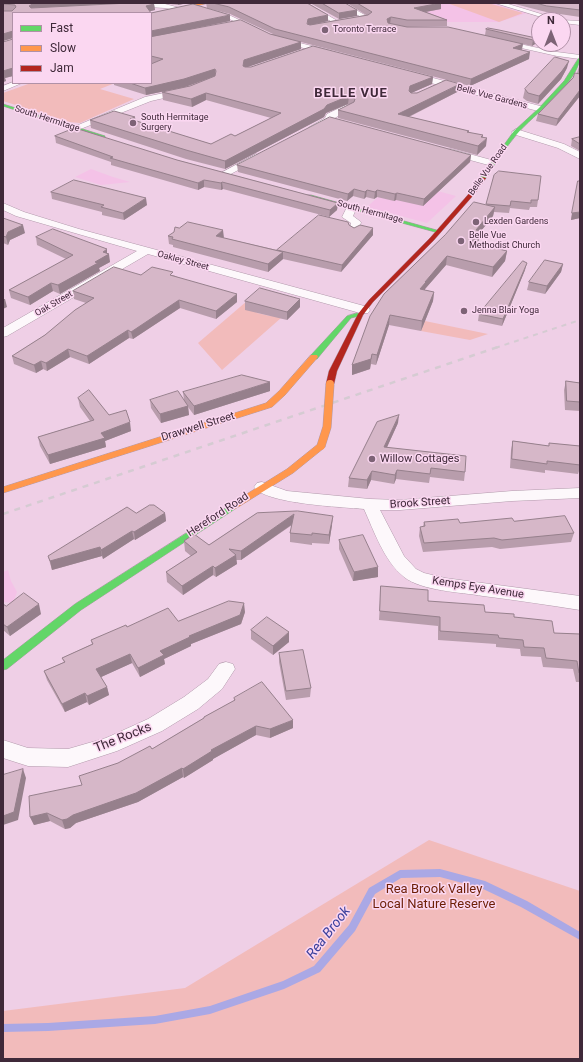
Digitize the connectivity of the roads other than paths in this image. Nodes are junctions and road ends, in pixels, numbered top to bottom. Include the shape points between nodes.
1 (207, 3) edge
2 (302, 3) edge
3 (339, 3) edge
4 (498, 3) edge
5 (134, 4) edge
6 (124, 5) edge
7 (191, 7) junction
8 (181, 9) junction
9 (531, 12) edge
10 (152, 15) edge
11 (345, 22) junction
12 (242, 23) junction
13 (324, 25) edge
14 (227, 26) edge
15 (495, 41) edge
16 (312, 49) junction
17 (298, 53) edge
18 (334, 55) edge
19 (580, 57) edge
20 (400, 72) edge
21 (569, 75) junction
22 (580, 78) edge
23 (16, 84) edge
24 (443, 84) junction
25 (193, 88) edge
26 (3, 89) edge
27 (431, 89) edge
28 (3, 105) edge
29 (333, 108) edge
30 (541, 109) junction
31 (75, 128) junction
32 (304, 132) edge
33 (516, 132) junction
34 (113, 140) edge
35 (440, 149) edge
36 (265, 153) edge
37 (580, 156) edge
38 (492, 163) junction
39 (220, 173) joint
40 (239, 178) edge
41 (299, 194) edge
42 (3, 206) edge
43 (352, 207) junction
44 (354, 230) edge
45 (437, 231) junction
46 (146, 251) junction
47 (362, 312) junction
48 (3, 333) edge
49 (262, 487) junction
50 (3, 490) edge
51 (580, 493) edge
52 (370, 504) junction
53 (580, 603) edge
54 (3, 666) edge
55 (226, 669) dead end
56 (3, 749) edge

1 - 7 street
2 - 11 street
3 - 11 street via 367,18
4 - 9 street
5 - 6 street
5 - 8 street
7 - 8 street
7 - 12 street via 222,14
8 - 10 street
11 - 13 street
12 - 14 street
12 - 16 street via 270,36
15 - 19 street
16 - 17 street
16 - 18 street
19 - 21 street, Belle Vue Road
20 - 24 street, Belle Vue Gardens
21 - 22 street
21 - 30 street, Belle Vue Road via 566,82
23 - 26 street
24 - 27 street
24 - 30 street, Belle Vue Gardens
25 - 31 street via 148,98
28 - 31 street, South Hermitage
29 - 32 street via 346,108 330,116 333,120
30 - 33 street, Belle Vue Road
31 - 34 street, South Hermitage
33 - 37 street via 561,146
33 - 38 street, Belle Vue Road
35 - 38 street
36 - 39 street
38 - 45 street, Belle Vue Road via 475,190
39 - 40 street
41 - 43 street, South Hermitage
42 - 46 street, Oakley Street via 20,214
43 - 44 street via 347,217 356,222
43 - 45 street, South Hermitage
45 - 47 street, Belle Vue Road
46 - 47 street, Oakley Street
46 - 48 street, Oak Street
47 - 49 street, Hereford Road, bridge via 333,371 327,427 321,446 294,468
47 - 50 street, Drawwell Street via 349,316 269,405
49 - 52 street, Brook Street via 287,496
49 - 54 street, Hereford Road via 78,607
51 - 52 street, Brook Street via 400,505
52 - 53 street, Kemps Eye Avenue via 398,562 410,573 424,580
55 - 56 street, The Rocks via 215,684 191,703 155,725 110,745 68,758 28,757

